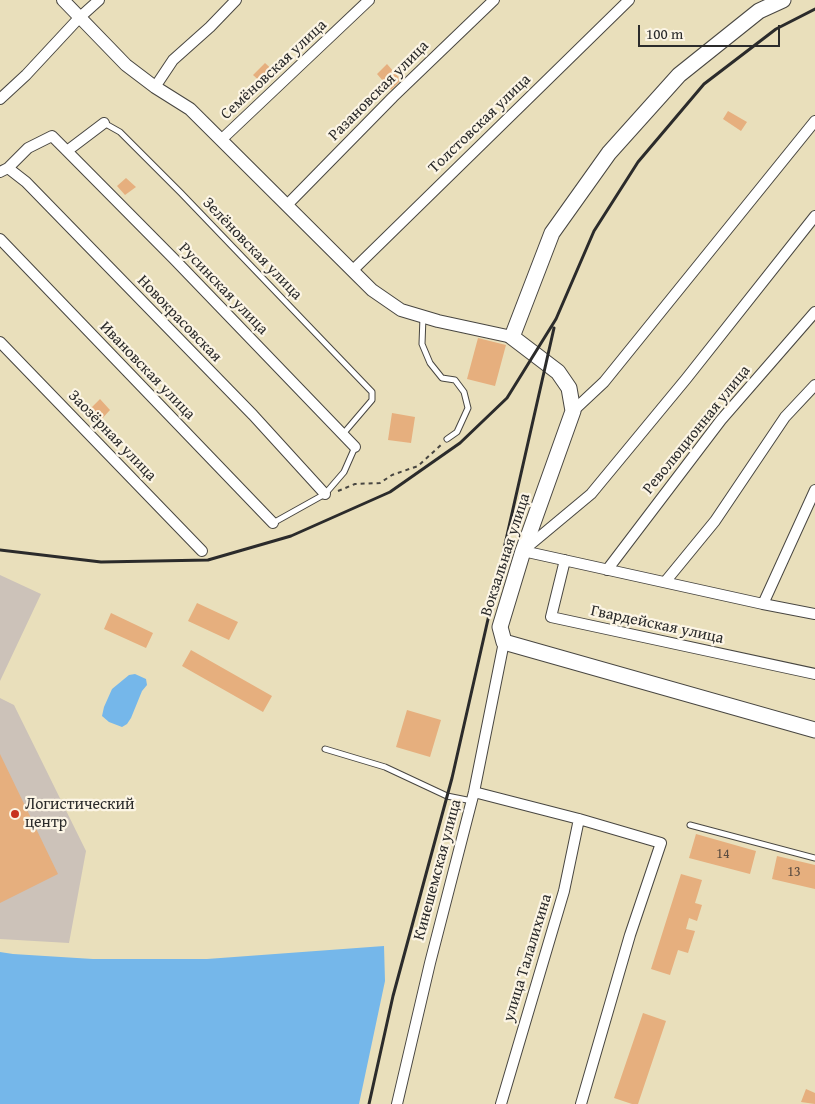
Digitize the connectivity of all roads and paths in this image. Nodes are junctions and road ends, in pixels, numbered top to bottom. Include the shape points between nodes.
1 (63, 0) edge
2 (99, 0) edge
3 (236, 0) edge
4 (369, 0) edge
5 (494, 0) edge
6 (629, 0) edge
7 (783, 0) edge
8 (79, 18) junction
9 (155, 87) junction
10 (0, 99) edge
11 (815, 121) edge
12 (104, 123) joint
13 (221, 140) junction
14 (67, 151) junction
15 (4, 170) edge
16 (287, 205) junction
17 (815, 216) edge
18 (0, 239) edge
19 (353, 270) junction
20 (815, 312) edge
21 (423, 316) junction
22 (512, 337) junction
23 (0, 342) edge
24 (815, 385) edge
25 (574, 410) junction
26 (342, 434) junction
27 (447, 439) joint
28 (355, 448) joint
29 (815, 490) edge
30 (325, 494) junction
31 (273, 523) joint
32 (202, 551) dead end
33 (523, 551) junction
34 (566, 560) junction
35 (607, 570) junction
36 (665, 582) junction
37 (764, 604) junction
38 (815, 614) edge
39 (504, 642) junction
40 (815, 674) edge
41 (815, 730) edge
42 (325, 749) dead end
43 (473, 796) junction
44 (579, 818) junction
45 (690, 825) dead end
46 (815, 858) edge
47 (397, 1104) edge
48 (501, 1104) edge
49 (580, 1104) edge

1 - 8 street
2 - 8 street
3 - 9 street via 172,60
4 - 13 street, Семёновская улица
5 - 16 street, Разановская улица
6 - 19 street, Толстовская улица
7 - 22 main road via 759,11 679,75 609,153 552,232
8 - 9 street via 126,65
8 - 10 street
9 - 13 street via 190,109
11 - 25 street via 604,382
12 - 14 street
12 - 26 lane, Зелёновская улица via 120,132 181,193 372,392 372,400
13 - 16 street
14 - 15 street, Русинская улица via 52,136 28,148
14 - 26 street, Русинская улица
15 - 30 street, Новокрасовская via 26,182
16 - 19 street
17 - 33 street via 591,494
18 - 31 street, Ивановская улица
19 - 21 street via 372,290 401,310
20 - 35 street, Революционная улица via 721,420
21 - 22 street
21 - 27 lane via 422,344 430,363 442,378 455,380 464,392 468,408 456,432
22 - 25 main road via 558,372 569,388
23 - 32 street, Заозёрная улица
24 - 36 street via 786,417 715,521
25 - 33 main road, Вокзальная улица
26 - 28 street, Русинская улица
27 - 30 path via 418,466 380,483 355,484
28 - 30 lane via 344,472
29 - 37 street
30 - 31 lane
33 - 34 street
33 - 39 main road, Вокзальная улица via 500,627
34 - 35 street
34 - 40 street, Гвардейская улица via 551,617
35 - 36 street
36 - 37 street
37 - 38 street
39 - 41 main road
39 - 43 street, Кинешемская улица
42 - 43 lane via 385,767 447,796
43 - 44 street
43 - 47 street, Кинешемская улица
44 - 48 street, улица Талалихина via 564,891
44 - 49 street via 662,843 630,935
45 - 46 lane

